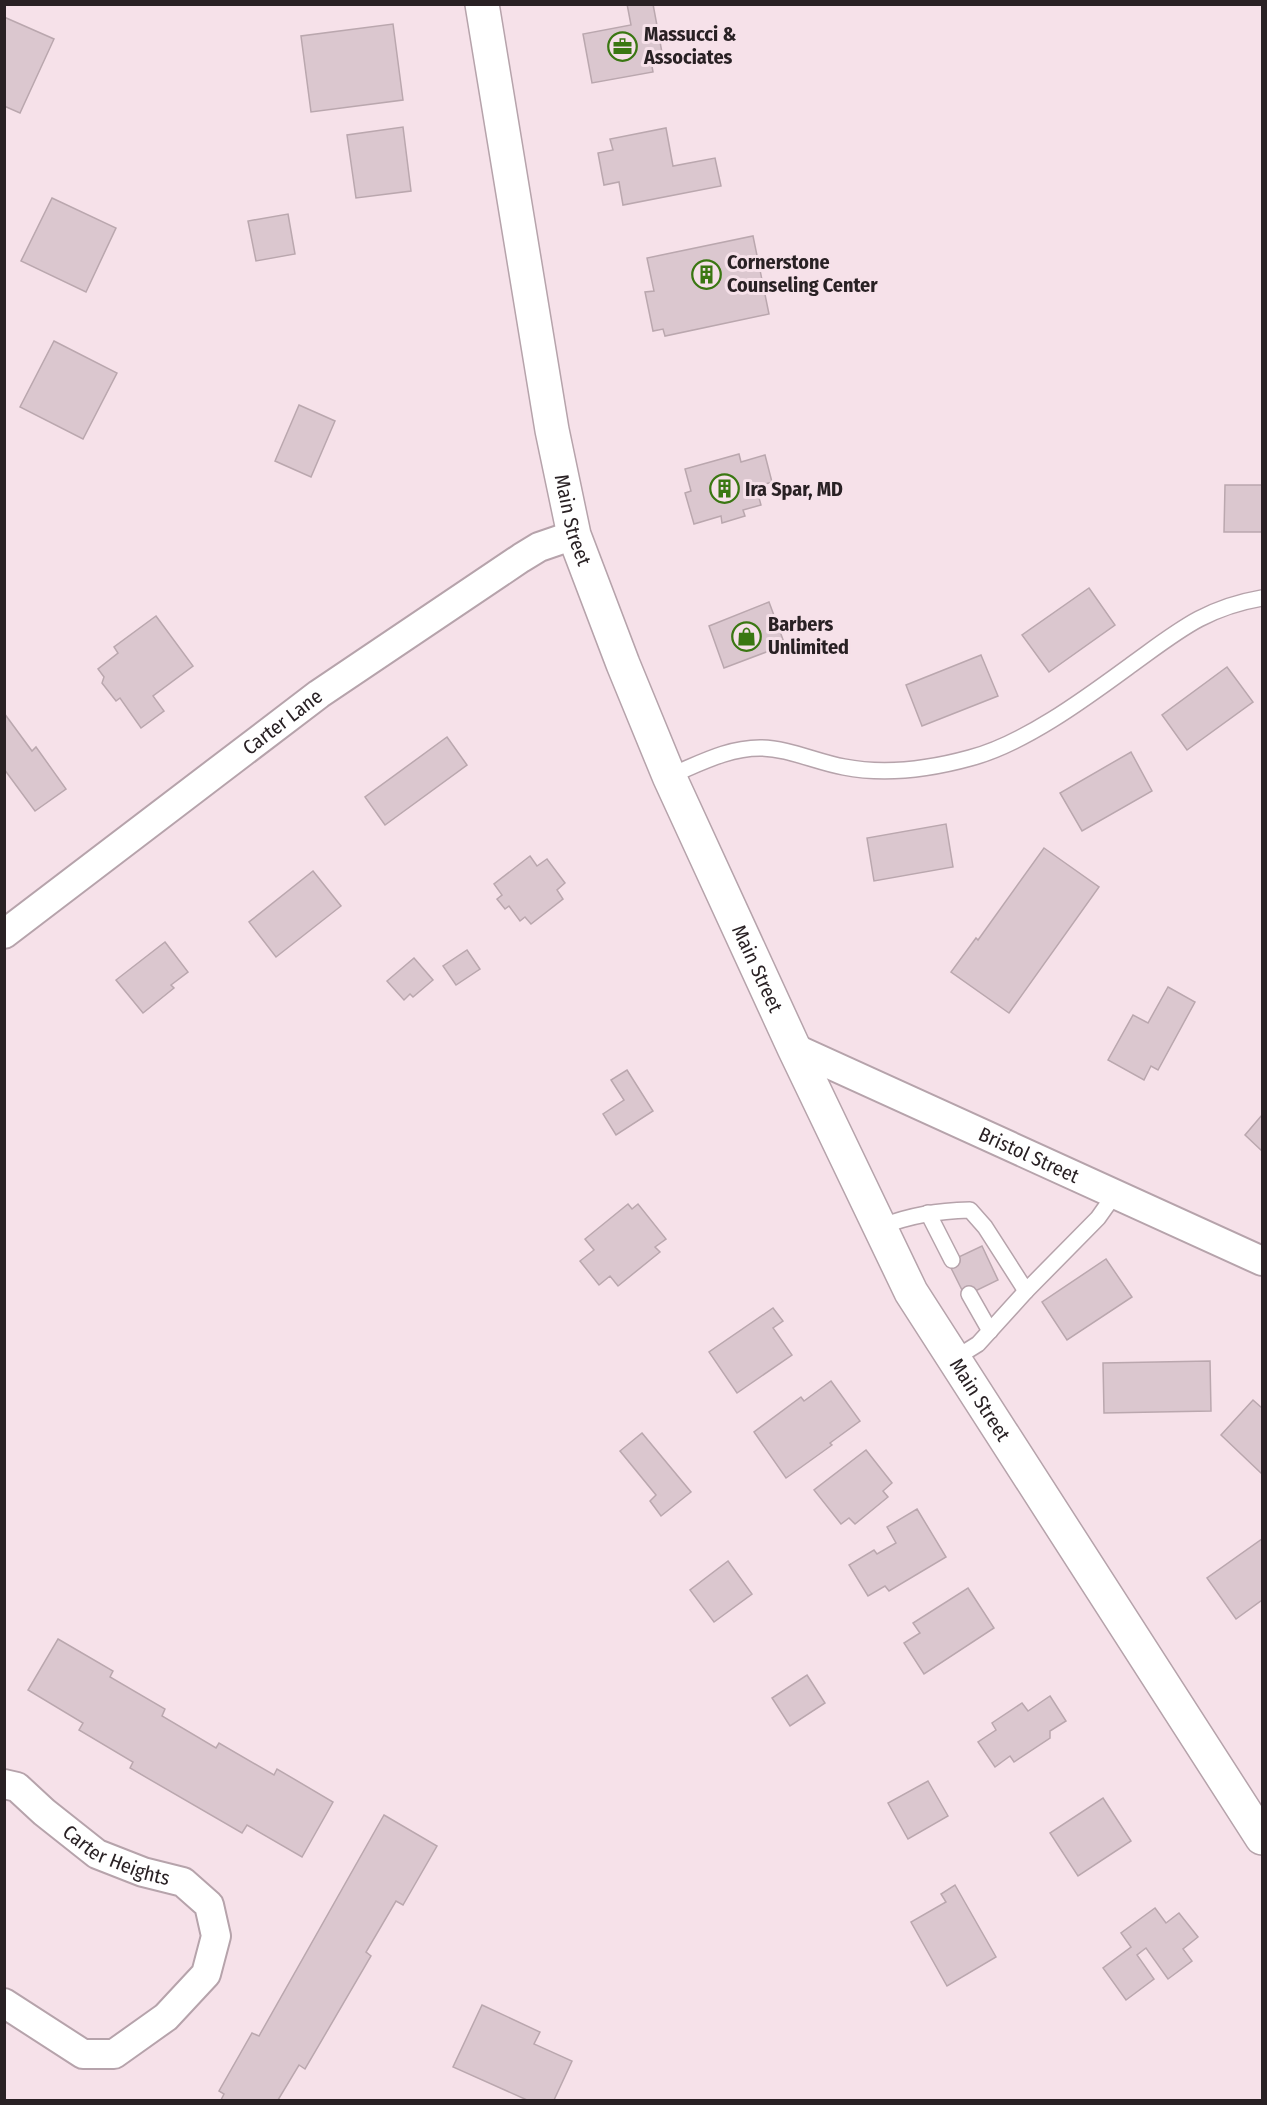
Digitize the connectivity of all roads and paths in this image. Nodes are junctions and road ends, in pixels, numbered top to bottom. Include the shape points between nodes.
1 (482, 4) edge
2 (574, 535) junction
3 (1263, 598) edge
4 (669, 776) junction
5 (4, 934) edge
6 (794, 1048) junction
7 (1115, 1194) junction
8 (928, 1213) junction
9 (880, 1227) junction
10 (952, 1260) dead end
11 (1263, 1261) edge
12 (1026, 1291) junction
13 (969, 1294) dead end
14 (990, 1331) junction
15 (954, 1359) junction
16 (4, 1784) edge
17 (1263, 1838) edge
18 (4, 2002) edge

1 - 2 highway, Main Street via 552,430
2 - 4 highway, Main Street
2 - 5 street, Carter Lane via 521,558 319,694
3 - 4 lane via 1199,617 1021,737 973,758 933,767 882,771 844,767 760,748 725,752
4 - 6 highway, Main Street
6 - 7 street, Bristol Street
6 - 9 highway, Main Street
7 - 11 street, Bristol Street
7 - 12 lane via 1098,1218
8 - 9 lane
8 - 10 lane
8 - 12 lane via 970,1210
9 - 15 highway, Main Street via 911,1292
12 - 14 lane
13 - 14 lane
14 - 15 lane
15 - 17 highway, Main Street
16 - 18 street, Carter Heights via 17,1787 97,1854 183,1882 209,1905 216,1936 206,1974 166,2017 114,2054 83,2054

